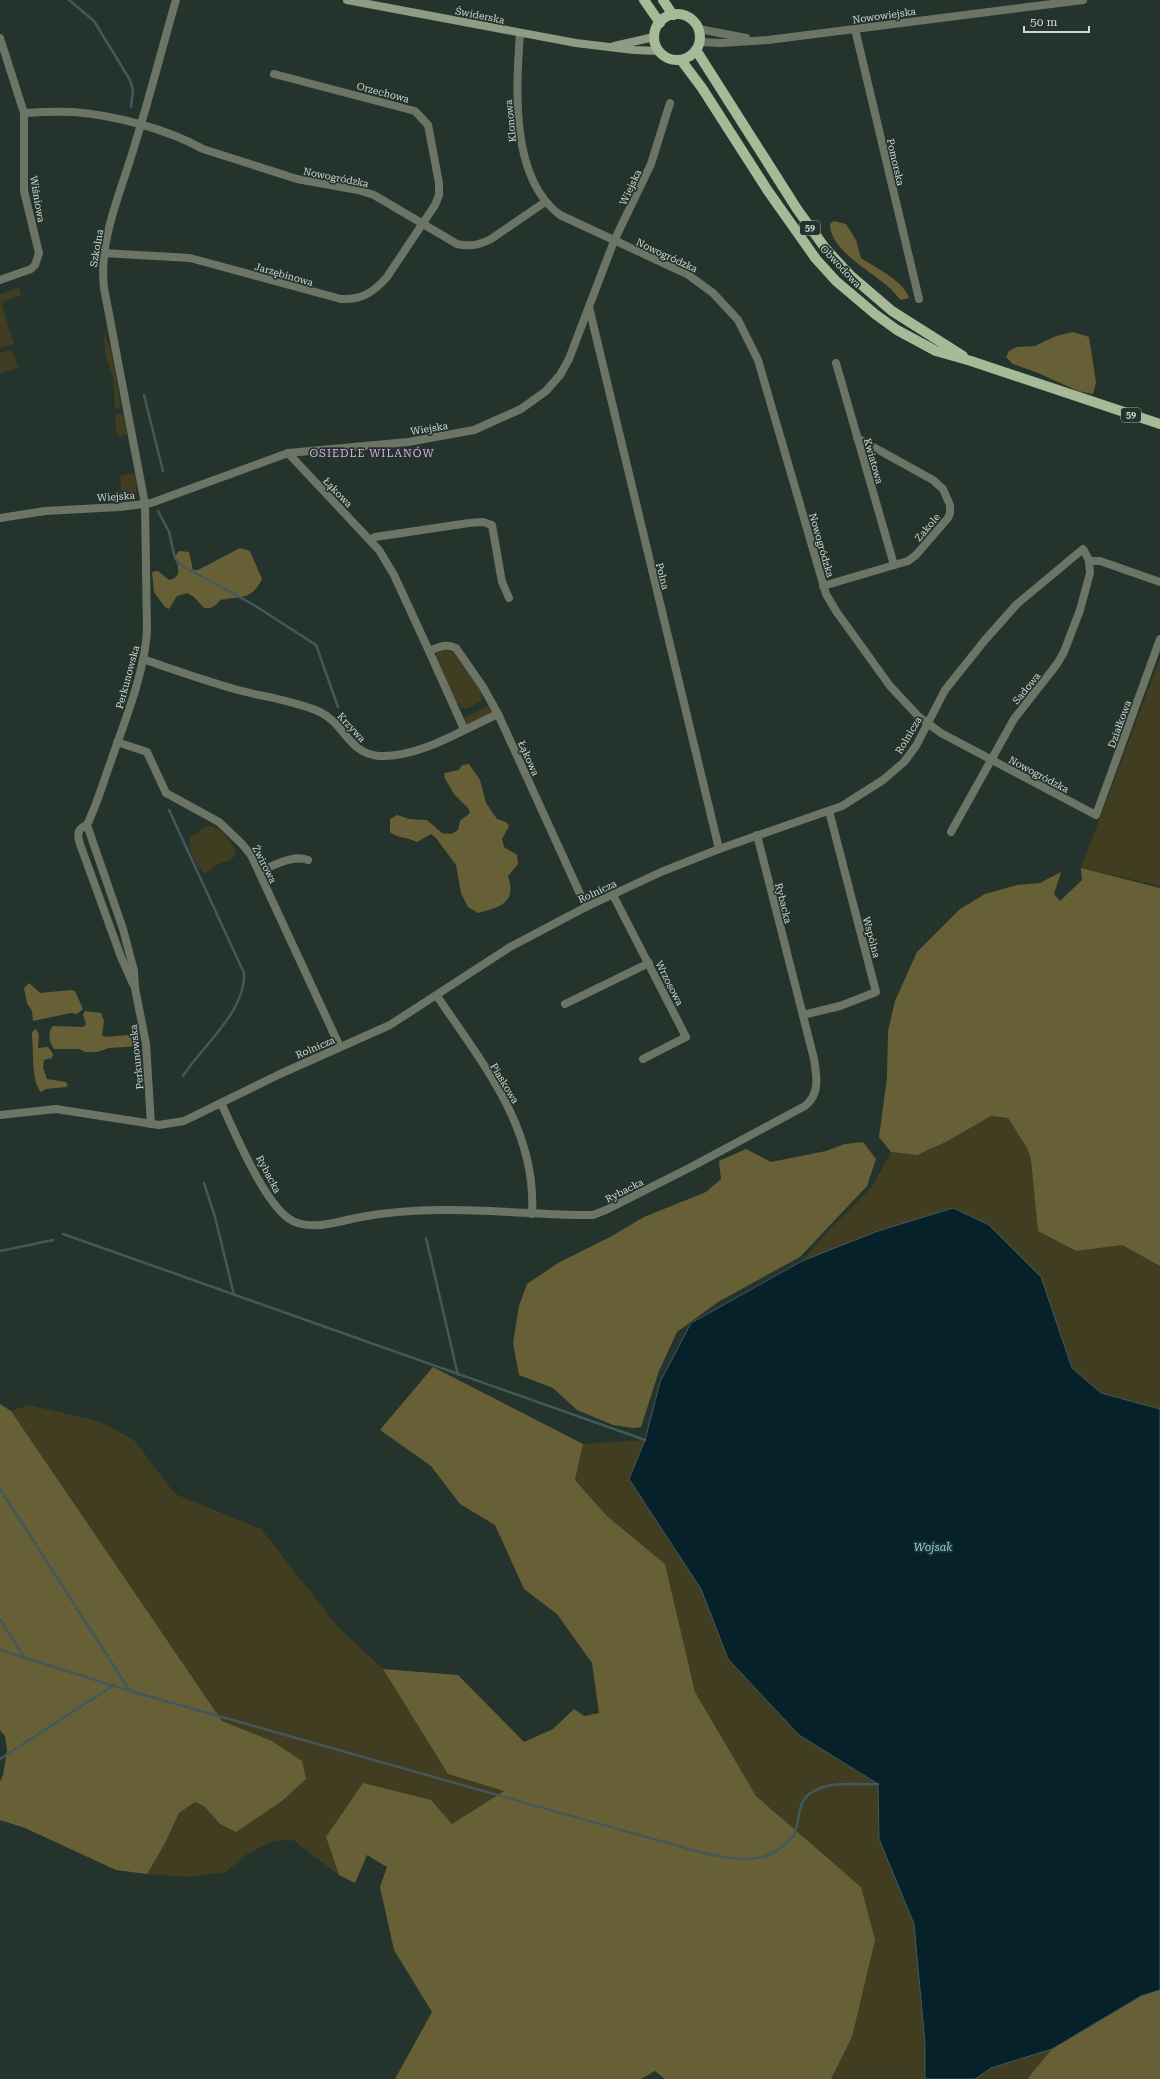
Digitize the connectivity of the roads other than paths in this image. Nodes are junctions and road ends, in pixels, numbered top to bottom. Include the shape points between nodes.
1 (176, 0) edge
2 (347, 0) edge
3 (644, 0) edge
4 (663, 0) edge
5 (1083, 0) edge
6 (673, 15) junction
7 (660, 23) junction
8 (699, 29) junction
9 (855, 29) junction
10 (520, 33) junction
11 (654, 37) junction
12 (0, 38) edge
13 (758, 40) junction
14 (698, 46) junction
15 (610, 47) junction
16 (659, 51) junction
17 (681, 60) junction
18 (274, 74) dead end
19 (670, 103) dead end
20 (24, 113) junction
21 (141, 125) junction
22 (545, 202) junction
23 (423, 223) junction
24 (614, 241) junction
25 (104, 253) junction
26 (0, 280) edge
27 (919, 299) dead end
28 (589, 307) junction
29 (971, 361) junction
30 (836, 363) dead end
31 (1160, 424) edge
32 (857, 438) junction
33 (288, 453) junction
34 (144, 504) junction
35 (0, 518) edge
36 (370, 540) junction
37 (1083, 549) joint
38 (1089, 561) junction
39 (894, 565) junction
40 (1160, 582) edge
41 (823, 586) junction
42 (509, 598) dead end
43 (1160, 639) edge
44 (428, 651) junction
45 (143, 659) junction
46 (498, 714) junction
47 (927, 724) junction
48 (464, 729) junction
49 (118, 742) junction
50 (992, 759) junction
51 (829, 812) junction
52 (1096, 815) joint
53 (87, 825) junction
54 (951, 832) dead end
55 (757, 835) junction
56 (719, 849) junction
57 (308, 860) dead end
58 (259, 871) junction
59 (613, 895) junction
60 (586, 908) junction
61 (649, 962) junction
62 (135, 988) junction
63 (437, 996) junction
64 (565, 1004) dead end
65 (803, 1015) junction
66 (340, 1048) junction
67 (643, 1059) dead end
68 (221, 1103) junction
69 (0, 1115) edge
70 (151, 1124) junction
71 (532, 1214) junction

1 - 21 street, Szkolna
2 - 10 street, Świderska
3 - 7 main road
4 - 6 main road
5 - 9 street, Nowowiejska
6 - 7 main road
6 - 8 main road via 688,17
7 - 11 main road
8 - 13 street, Nowowiejska
8 - 14 main road, Obwodowa / 59
9 - 13 street, Nowowiejska
9 - 27 street, Pomorska
10 - 15 street, Świderska
10 - 22 street, Klonowa via 517,103 520,133 532,179
11 - 15 street, Świderska
11 - 16 main road
12 - 20 street, Wiśniowa
13 - 14 street, Nowowiejska
14 - 17 main road via 690,57
14 - 29 main road, Obwodowa / 59 via 797,209 825,248 856,280 892,311
15 - 16 street, Świderska
16 - 17 main road via 668,58
17 - 29 main road, Obwodowa / 59 via 787,218 816,259 836,281 897,330 936,351
18 - 23 street, Orzechowa via 415,111 424,120 430,135 440,190
19 - 24 street, Wiejska via 651,164
20 - 21 street, Nowogródzka via 74,112
20 - 26 street, Wiśniowa via 24,191 39,253 31,269
21 - 23 street, Nowogródzka via 189,141 203,149 290,177 366,192
21 - 25 street, Szkolna
22 - 23 street, Nowogródzka via 491,239 474,246 458,244
22 - 24 street, Nowogródzka via 560,215
23 - 25 street, Jarzębinowa via 379,286 371,293 352,299 329,297 190,258
24 - 28 street, Wiejska
24 - 41 street, Nowogródzka via 675,267 698,281 730,309 744,330 758,360
25 - 34 street, Szkolna via 104,288
28 - 33 street, Wiejska via 560,375 536,400 505,418 474,430 432,438
28 - 56 street, Polna
29 - 31 main road, Obwodowa / 59
30 - 32 street, Kwiatowa
32 - 39 street, Kwiatowa
32 - 39 street, Zakole via 940,485 950,505 948,518 916,555 908,561
33 - 34 street, Wiejska
33 - 36 street, Łąkowa
34 - 35 street, Wiejska via 45,511
34 - 45 street, Perkunowska via 147,631
36 - 42 street via 384,535 487,522 492,525 502,582
36 - 44 street, Łąkowa via 394,575
37 - 38 street, Sadowa
37 - 47 street, Rolnicza via 1017,604 1000,623 949,684
38 - 40 street via 1100,561
38 - 50 street, Sadowa via 1090,573 1080,610 1064,652 1058,664 1014,719
39 - 41 street, Zakole
41 - 47 street, Nowogródzka via 830,602 874,664
43 - 52 street, Działkowa
44 - 46 street, Łąkowa via 446,645 456,648
44 - 48 street, Łąkowa
45 - 48 street, Krzywa via 236,689 316,710 333,721 356,748 371,755 388,756 412,752
45 - 49 street, Perkunowska
46 - 48 street, Krzywa
46 - 60 street, Łąkowa
47 - 50 street, Nowogródzka
47 - 51 street, Rolnicza via 908,757 890,775 854,800
49 - 53 street, Perkunowska
49 - 58 street, Żwirowa via 147,752 166,793 219,822 246,849
50 - 52 street, Nowogródzka
50 - 54 street, Sadowa
51 - 55 street, Rolnicza
51 - 65 street, Wspólna via 876,992 840,1006
53 - 62 street, Perkunowska via 125,935 134,970
53 - 62 street, Perkunowska via 78,832 80,844 121,958
55 - 56 street, Rolnicza
55 - 65 street, Rybacka
56 - 59 street, Rolnicza
57 - 58 street via 294,858
58 - 66 street, Żwirowa
59 - 60 street, Rolnicza
59 - 61 street, Wrzosowa
60 - 63 street, Rolnicza via 510,947
61 - 64 street
61 - 67 street, Wrzosowa via 686,1037
62 - 70 street, Perkunowska via 146,1044
63 - 66 street, Rolnicza via 390,1025
63 - 71 street, Piaskowa via 506,1100 527,1154 532,1182
65 - 71 street, Rybacka via 817,1079 811,1101 692,1167 606,1210 593,1215
66 - 68 street, Rolnicza
68 - 70 street, Rolnicza via 176,1123
68 - 71 street, Rybacka via 269,1199 289,1219 302,1224 320,1225 408,1210
69 - 70 street, Rolnicza via 43,1110 73,1111

